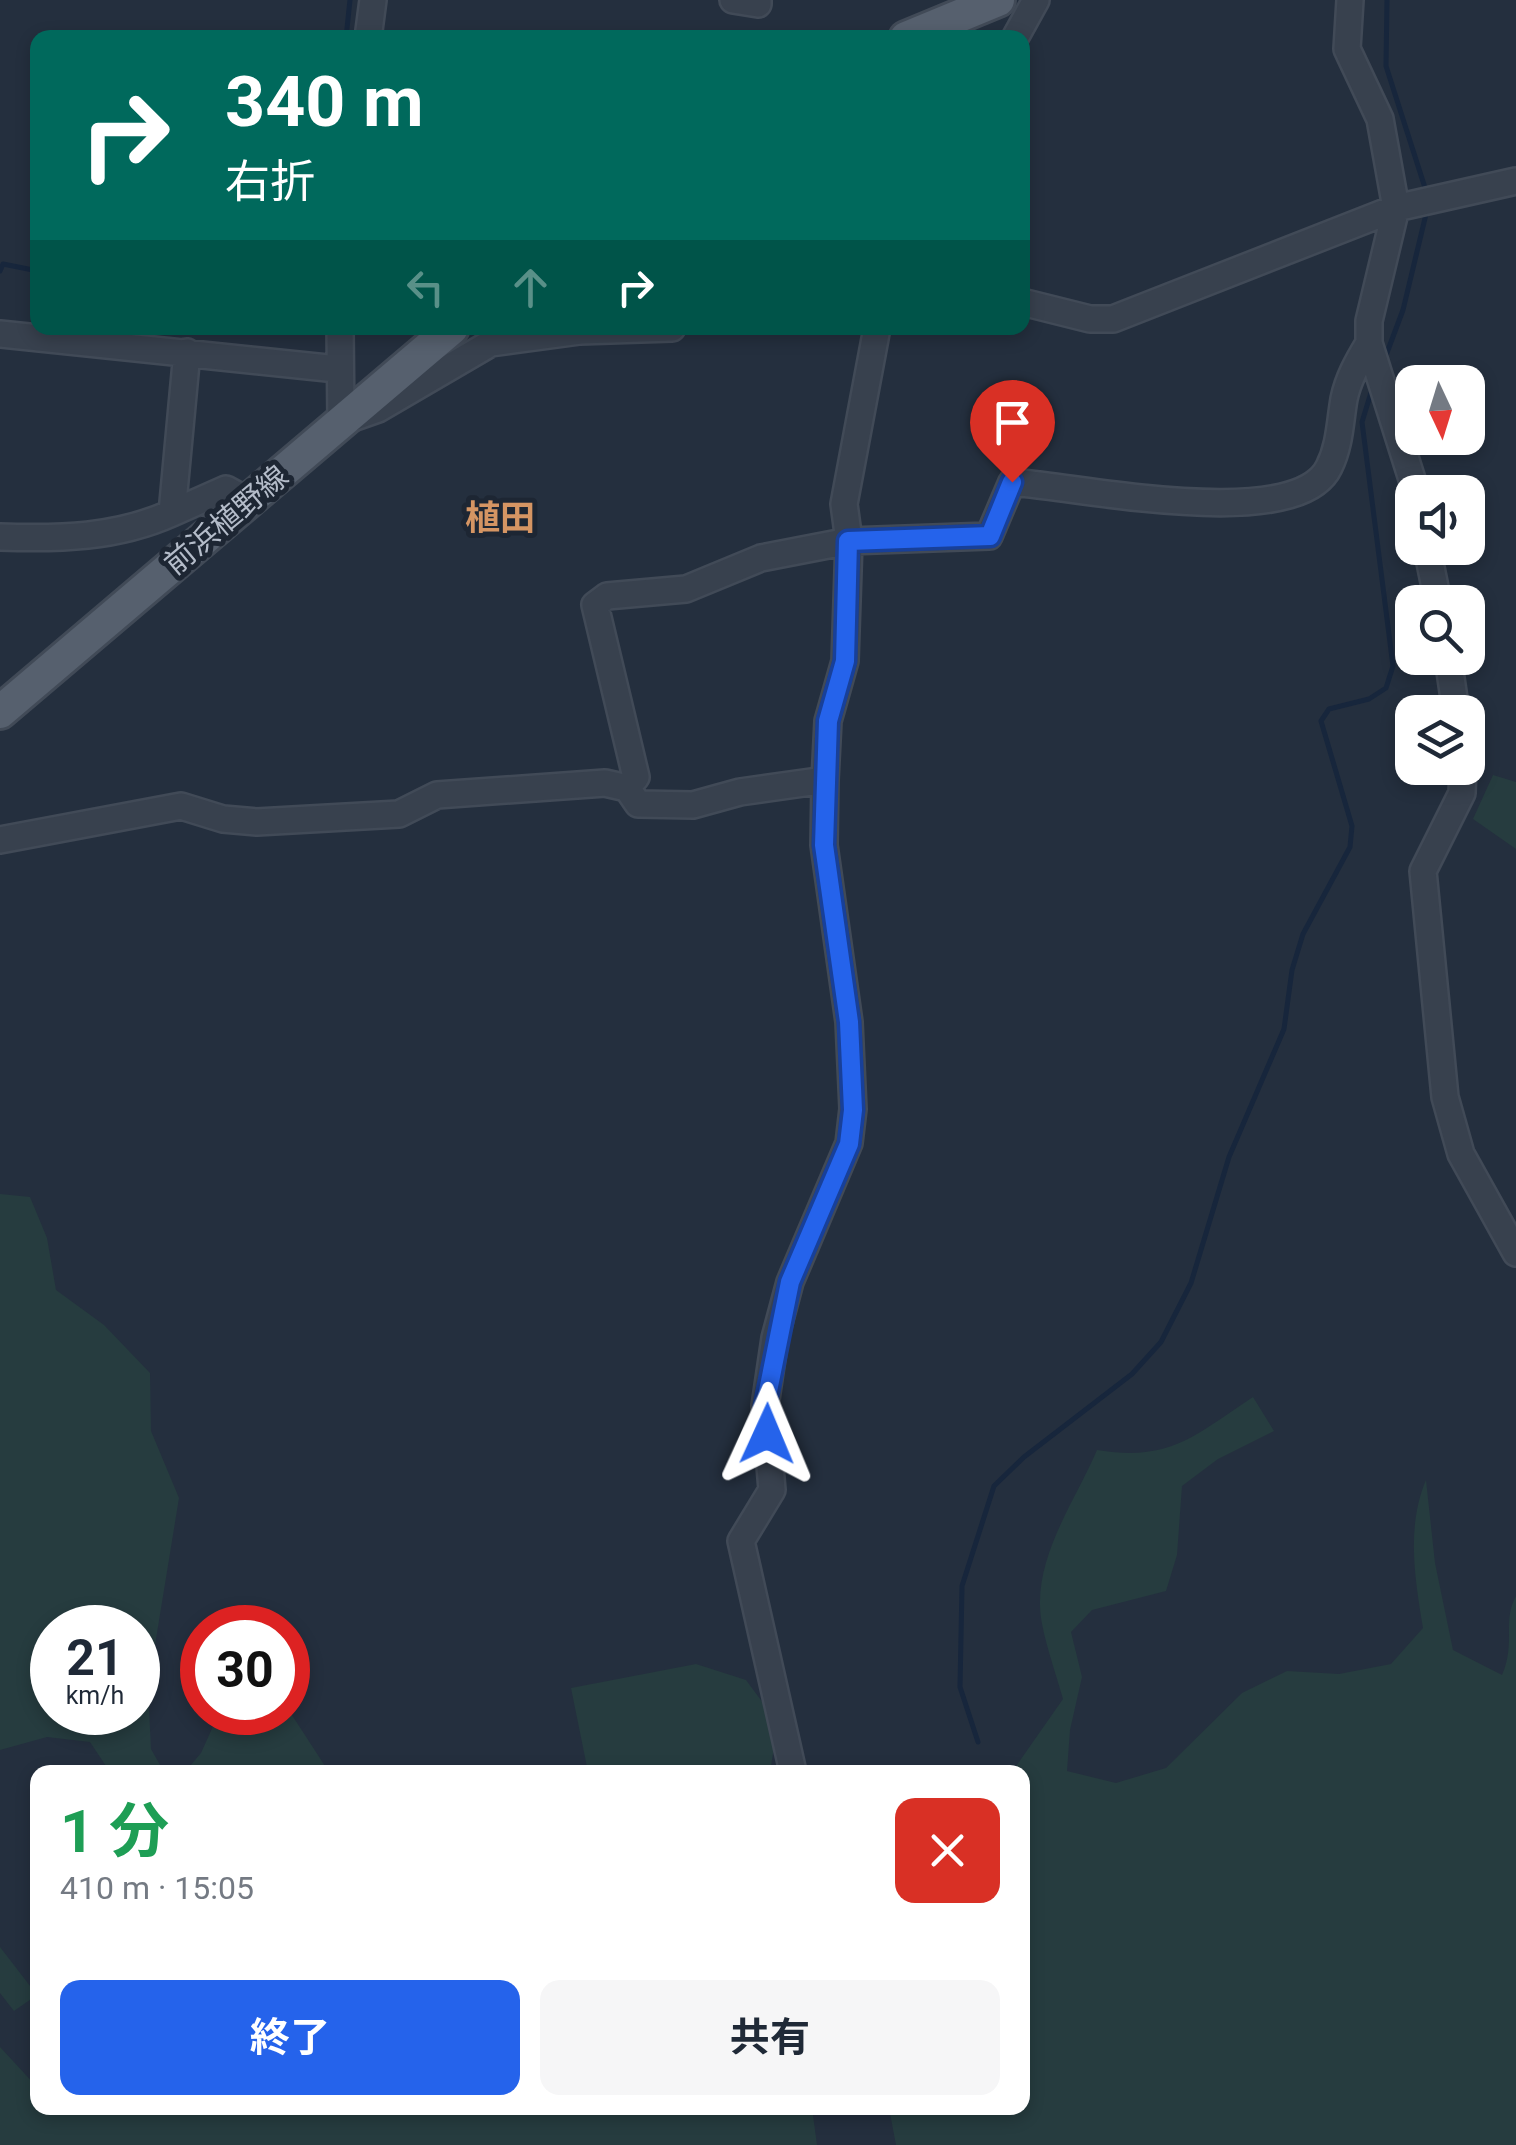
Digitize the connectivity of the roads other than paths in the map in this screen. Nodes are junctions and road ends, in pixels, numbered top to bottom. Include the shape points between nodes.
1 (373, 0) edge
2 (733, 0) edge
3 (758, 0) edge
4 (998, 0) edge
5 (1036, 0) edge
6 (1350, 0) edge
7 (369, 30) edge
8 (925, 30) edge
9 (1019, 30) edge
10 (1516, 181) edge
11 (1396, 208) junction
12 (1030, 304) edge
13 (0, 334) edge
14 (339, 335) edge
15 (444, 335) edge
16 (550, 335) edge
17 (876, 335) edge
18 (1368, 343) junction
19 (187, 352) junction
20 (337, 369) junction
21 (341, 422) junction
22 (1411, 475) edge
23 (248, 501) junction
24 (172, 513) junction
25 (0, 537) edge
26 (848, 541) junction
27 (0, 712) edge
28 (825, 780) junction
29 (1462, 785) edge
30 (626, 788) junction
31 (0, 840) edge
32 (1516, 1254) edge
33 (792, 1765) edge

1 - 7 street
2 - 3 street
4 - 8 main road
5 - 9 street
6 - 11 street via 1348,48 1380,119
10 - 11 street
11 - 12 street via 1113,319
11 - 18 street
13 - 19 street
14 - 20 street
15 - 21 main road, 前浜植野線
16 - 21 street via 491,343 378,409
17 - 26 street via 844,504
18 - 22 street
18 - 26 street via 1354,368 1329,468 1313,486 1284,500 1226,504 1012,482 990,536
19 - 20 street
19 - 24 street
20 - 21 street
21 - 23 main road, 前浜植野線
23 - 24 street via 226,489
23 - 27 main road, 前浜植野線
24 - 25 street via 140,527 69,539
26 - 28 street via 845,661 828,721
26 - 30 street via 761,558 686,590 607,596 595,605 636,777
28 - 30 street via 693,805 638,804
28 - 33 street via 824,845 849,1022 853,1110 849,1144 790,1282 775,1338 765,1406 772,1490 740,1541
29 - 32 street via 1423,872 1445,1097 1461,1154
30 - 31 street via 605,783 436,795 399,814 257,822 180,806

